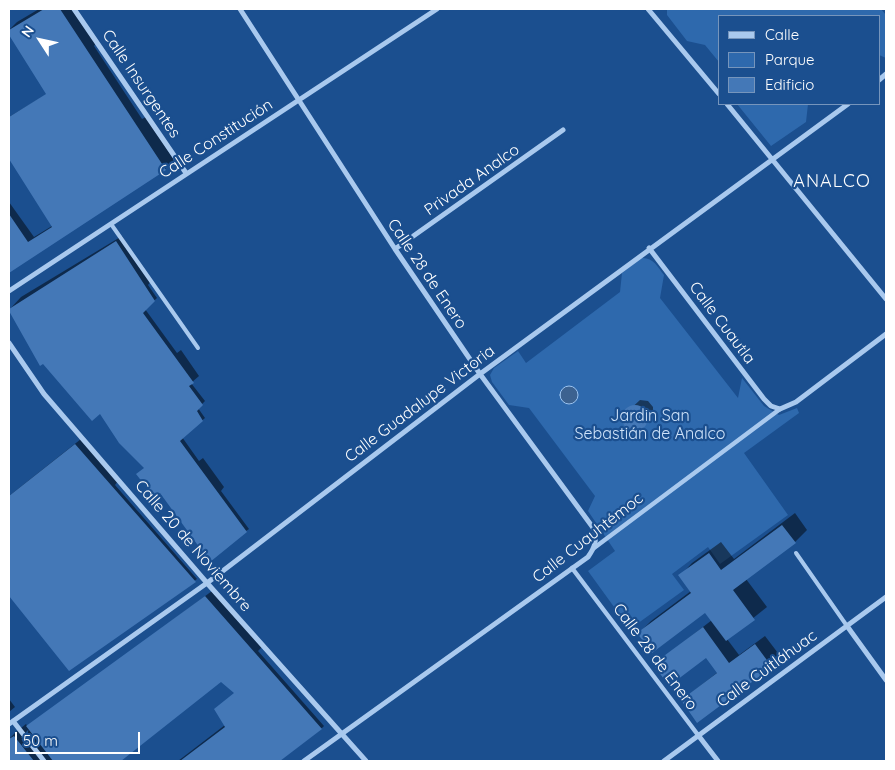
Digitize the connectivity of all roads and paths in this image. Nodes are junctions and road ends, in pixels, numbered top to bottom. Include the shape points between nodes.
1 (74, 9) edge
2 (240, 9) edge
3 (437, 9) edge
4 (648, 9) edge
5 (718, 93) edge
6 (299, 100) junction
7 (727, 105) edge
8 (847, 105) edge
9 (562, 130) dead end
10 (773, 160) junction
11 (186, 174) junction
12 (110, 224) junction
13 (649, 248) junction
14 (395, 249) junction
15 (9, 291) edge
16 (886, 300) edge
17 (886, 334) edge
18 (9, 343) edge
19 (198, 348) dead end
20 (480, 374) junction
21 (780, 409) junction
22 (594, 548) junction
23 (796, 553) dead end
24 (572, 568) junction
25 (208, 583) junction
26 (886, 597) edge
27 (846, 626) junction
28 (886, 680) edge
29 (11, 723) edge
30 (342, 733) junction
31 (698, 734) junction
32 (44, 761) edge
33 (304, 761) edge
34 (366, 761) edge
35 (664, 761) edge
36 (718, 761) edge

1 - 11 street, Calle Insurgentes
2 - 6 street, Calle 28 de Enero
3 - 6 street, Calle Constitución
4 - 5 street
6 - 11 street, Calle Constitución
6 - 14 street, Calle 28 de Enero
7 - 10 street
8 - 10 street, Calle Guadalupe Victoria
9 - 14 street, Privada Analco
10 - 13 street, Calle Guadalupe Victoria
10 - 16 street
11 - 12 street, Calle Constitución
12 - 15 street, Calle Constitución
12 - 19 lane
13 - 20 street, Calle Guadalupe Victoria
13 - 21 street, Calle Cuautla via 764,399
14 - 20 street, Calle 28 de Enero
17 - 21 street, Calle Cuauhtémoc via 796,402
18 - 25 street, Calle 20 de Noviembre via 44,394
20 - 22 street, Calle 28 de Enero via 594,529 597,538
20 - 25 street, Calle Guadalupe Victoria
21 - 22 street, Calle Cuauhtémoc
22 - 24 street, Calle Cuauhtémoc via 588,557
23 - 27 lane
24 - 30 street, Calle Cuauhtémoc
24 - 31 street, Calle 28 de Enero
25 - 29 street, Calle Guadalupe Victoria
25 - 30 street, Calle 20 de Noviembre
26 - 27 street, Calle Cuitláhuac
27 - 28 street
27 - 31 street, Calle Cuitláhuac
29 - 32 street
30 - 33 street, Calle Cuauhtémoc
30 - 34 street, Calle 20 de Noviembre
31 - 35 street, Calle Cuitláhuac
31 - 36 street, Calle 28 de Enero

